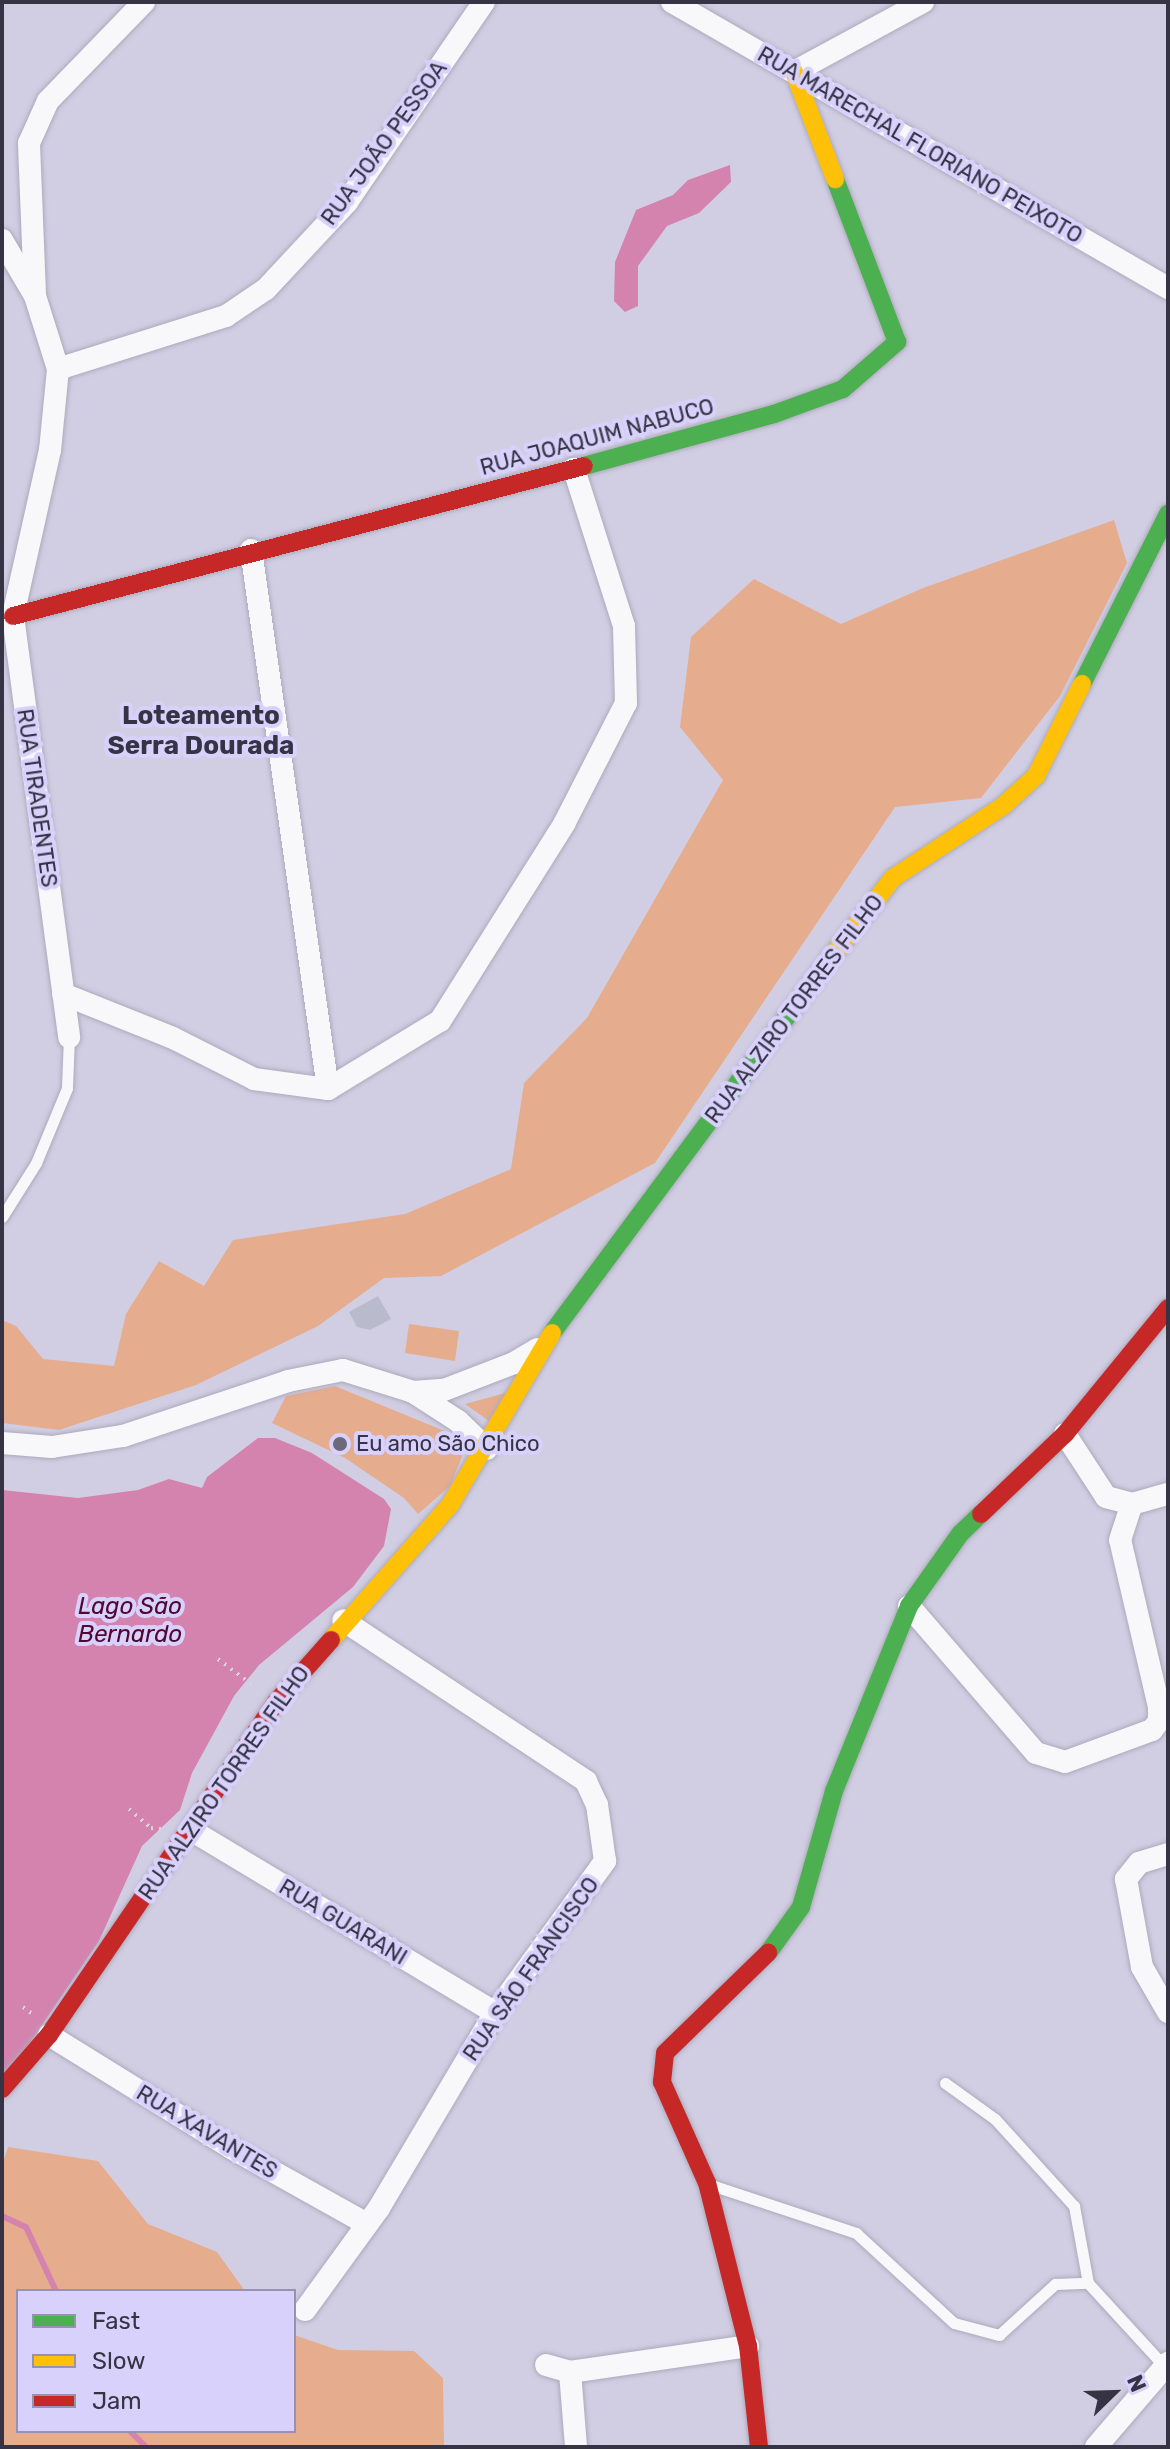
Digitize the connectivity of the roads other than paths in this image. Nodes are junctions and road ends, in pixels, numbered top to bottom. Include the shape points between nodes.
1 (144, 2) edge
2 (484, 2) edge
3 (672, 2) edge
4 (923, 2) edge
5 (794, 72) junction
6 (2, 240) edge
7 (1168, 288) edge
8 (35, 296) junction
9 (58, 369) junction
10 (574, 469) junction
11 (1168, 514) edge
12 (251, 550) junction
13 (13, 616) junction
14 (63, 994) junction
15 (69, 1037) joint
16 (328, 1089) junction
17 (2, 1217) edge
18 (1168, 1308) edge
19 (542, 1346) junction
20 (413, 1392) junction
21 (1065, 1434) junction
22 (2, 1443) edge
23 (487, 1449) junction
24 (1168, 1494) edge
25 (1132, 1504) junction
26 (909, 1606) junction
27 (343, 1620) junction
28 (191, 1830) junction
29 (1168, 1854) edge
30 (1168, 2012) edge
31 (495, 2013) junction
32 (49, 2035) junction
33 (945, 2083) dead end
34 (2, 2089) edge
35 (707, 2183) junction
36 (367, 2224) junction
37 (1088, 2283) junction
38 (305, 2310) dead end
39 (748, 2346) junction
40 (1166, 2364) edge
41 (546, 2365) dead end
42 (570, 2372) junction
43 (1158, 2387) edge
44 (576, 2447) edge
45 (759, 2447) edge
46 (1096, 2447) edge

1 - 8 street via 48,101 29,143
2 - 9 street, RUA JOÃO PESSOA via 347,202 266,289 226,316
3 - 5 street, RUA MARECHAL FLORIANO PEIXOTO
4 - 5 street
5 - 7 street, RUA MARECHAL FLORIANO PEIXOTO
5 - 10 street, RUA JOAQUIM NABUCO via 897,342 843,389 774,414
6 - 8 street, RUA TIRADENTES
8 - 9 street, RUA TIRADENTES
9 - 13 street, RUA TIRADENTES via 50,450
10 - 12 street, RUA JOAQUIM NABUCO
10 - 16 street via 624,626 626,703 564,824 440,1021
11 - 19 street, RUA ALZIRO TORRES FILHO via 1036,776 1003,806 893,878
12 - 13 street, RUA JOAQUIM NABUCO
12 - 16 street
13 - 14 street, RUA TIRADENTES
14 - 15 street, RUA TIRADENTES
14 - 16 street via 173,1038 254,1079
15 - 17 lane via 67,1088 36,1163
18 - 21 street
19 - 20 street via 514,1363 444,1390
19 - 23 street, RUA ALZIRO TORRES FILHO
20 - 22 street via 343,1370 288,1381 123,1436 52,1447
20 - 23 street via 458,1421
21 - 25 street via 1106,1497
21 - 26 street via 960,1534
23 - 27 street, RUA ALZIRO TORRES FILHO via 450,1505
24 - 25 street
25 - 26 street via 1120,1540 1159,1707 1159,1721 1152,1730 1065,1762 1036,1753
26 - 35 street via 834,1791 801,1907 780,1941 665,2053 662,2082
27 - 28 street, RUA ALZIRO TORRES FILHO via 276,1702
27 - 31 street, RUA SÃO FRANCISCO via 586,1781 597,1805 605,1861
28 - 31 street, RUA GUARANI
28 - 32 street, RUA ALZIRO TORRES FILHO
29 - 30 street via 1139,1863 1126,1879 1142,1967
31 - 36 street, RUA SÃO FRANCISCO
32 - 34 street, RUA ALZIRO TORRES FILHO
32 - 36 street, RUA XAVANTES via 231,2148
33 - 37 lane via 995,2119 1074,2206
35 - 37 lane via 856,2233 954,2323 999,2335 1055,2284
35 - 39 street
36 - 38 street, RUA SÃO FRANCISCO
37 - 40 lane
39 - 42 street
39 - 45 street
40 - 43 street
41 - 42 street
42 - 44 street
43 - 46 street

